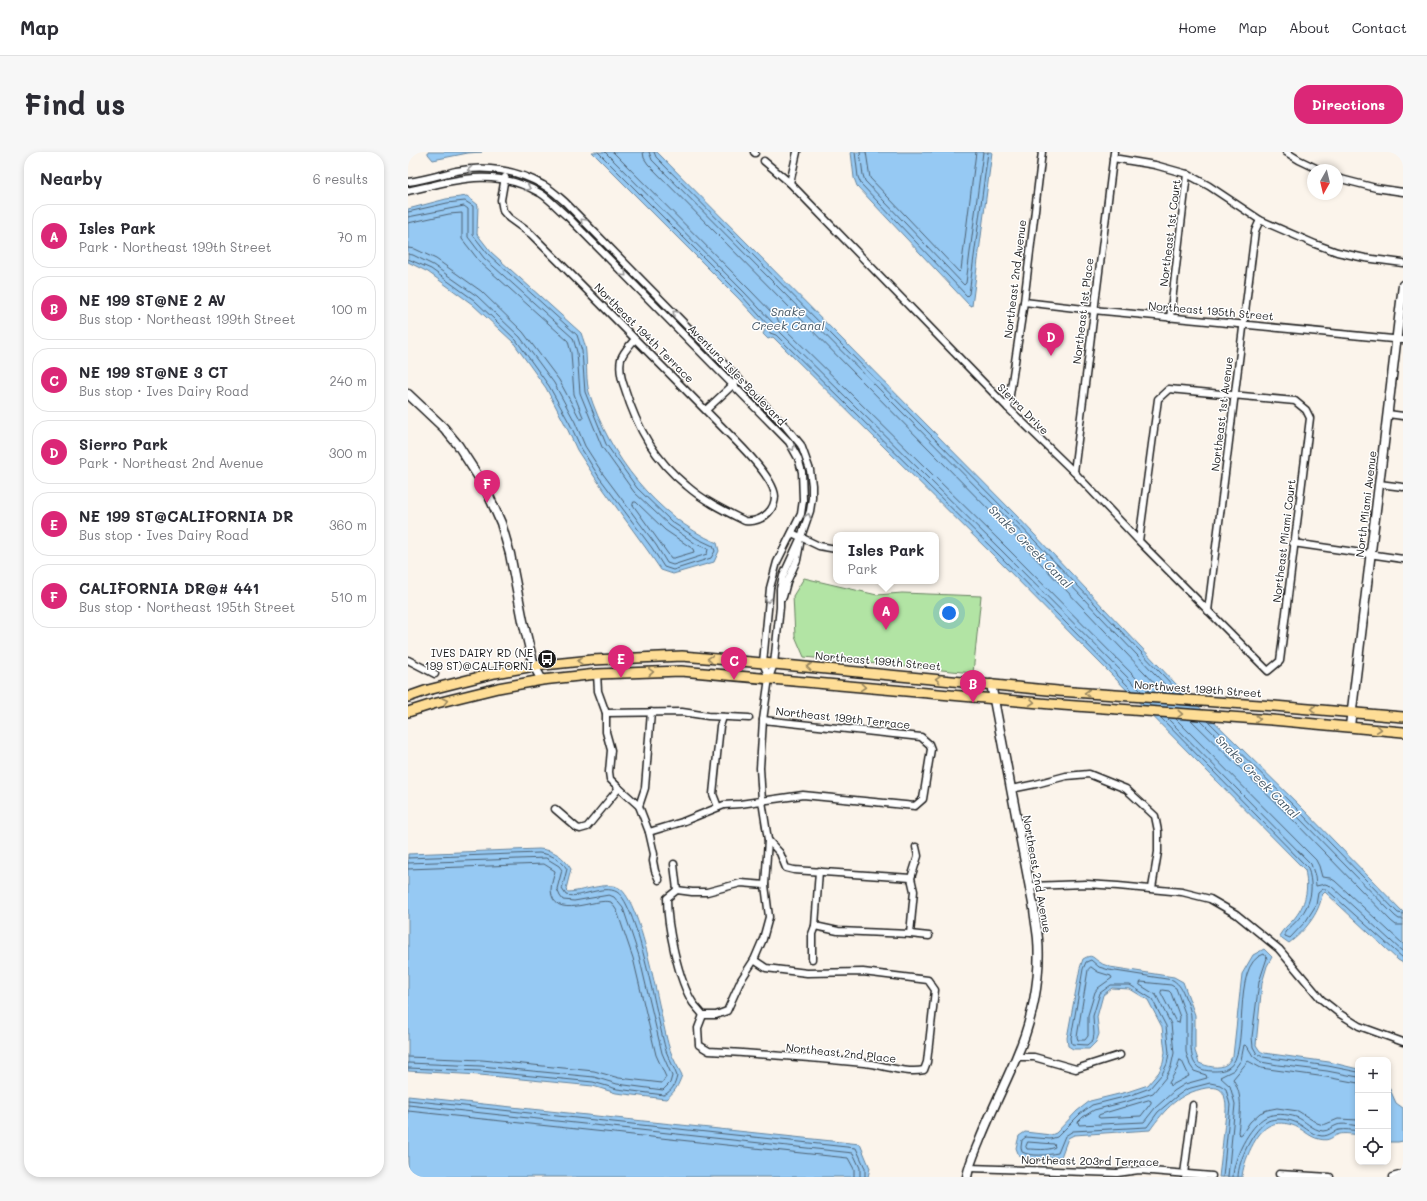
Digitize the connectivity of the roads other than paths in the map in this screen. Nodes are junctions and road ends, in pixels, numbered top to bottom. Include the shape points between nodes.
1 (796, 152) edge
2 (1042, 152) edge
3 (1286, 152) edge
4 (1114, 155) edge
5 (764, 162) dead end
6 (1307, 164) edge
7 (506, 171) junction
8 (1187, 174) junction
9 (504, 180) junction
10 (1343, 180) edge
11 (408, 182) edge
12 (790, 183) junction
13 (408, 191) edge
14 (1403, 192) edge
15 (1260, 220) junction
16 (1403, 263) edge
17 (1403, 285) edge
18 (1024, 302) junction
19 (1093, 310) junction
20 (1170, 318) junction
21 (1243, 324) junction
22 (635, 339) junction
23 (1400, 339) edge
24 (739, 379) junction
25 (733, 384) junction
26 (408, 394) edge
27 (1235, 394) junction
28 (1008, 408) junction
29 (706, 410) junction
30 (1388, 414) junction
31 (1403, 416) edge
32 (1074, 472) junction
33 (1379, 484) junction
34 (1403, 488) edge
35 (792, 533) junction
36 (801, 538) junction
37 (1139, 541) junction
38 (1294, 544) junction
39 (833, 548) edge
40 (1371, 554) junction
41 (1403, 559) edge
42 (1208, 611) junction
43 (408, 660) edge
44 (763, 663) junction
45 (774, 664) junction
46 (534, 666) junction
47 (1268, 671) joint
48 (435, 674) dead end
49 (597, 674) junction
50 (769, 678) junction
51 (542, 680) junction
52 (991, 684) junction
53 (408, 697) edge
54 (993, 698) junction
55 (408, 712) edge
56 (651, 712) junction
57 (1352, 712) junction
58 (606, 714) junction
59 (723, 717) junction
60 (1403, 717) edge
61 (749, 718) dead end
62 (763, 720) junction
63 (1350, 726) junction
64 (1403, 732) edge
65 (619, 788) junction
66 (1011, 789) junction
67 (762, 803) junction
68 (639, 806) junction
69 (718, 807) junction
70 (555, 809) dead end
71 (649, 832) junction
72 (768, 840) junction
73 (916, 847) dead end
74 (674, 864) dead end
75 (819, 871) junction
76 (911, 878) junction
77 (660, 880) dead end
78 (765, 885) junction
79 (1030, 886) junction
80 (1152, 888) junction
81 (677, 890) junction
82 (815, 926) junction
83 (910, 934) junction
84 (929, 936) dead end
85 (754, 960) junction
86 (812, 960) dead end
87 (703, 1015) junction
88 (1403, 1042) edge
89 (1120, 1055) dead end
90 (1016, 1057) junction
91 (1193, 1104) dead end
92 (969, 1168) junction
93 (1184, 1174) junction
94 (1279, 1174) dead end
95 (1403, 1174) edge
96 (1212, 1176) edge
97 (967, 1177) edge
98 (1330, 1177) edge
99 (1392, 1177) edge

1 - 12 street
2 - 18 street, Northeast 2nd Avenue
3 - 6 street
4 - 8 street
4 - 19 street, Northeast 1st Place
5 - 12 street, Sierra Drive
7 - 9 street, Northeast 194th Terrace
7 -> 11 street, Aventura Isles Boulevard via 458,171
24 -> 7 street, Aventura Isles Boulevard via 565,202 544,185
8 - 15 street
8 - 20 street, Northeast 1st Court
9 - 13 street, Aventura Isles Boulevard via 472,177
9 - 22 street, Northeast 194th Terrace via 501,200 503,211 539,242
9 -> 25 street, Aventura Isles Boulevard via 518,183 541,194 568,217
10 - 14 street
12 - 28 street, Sierra Drive
15 - 16 street via 1337,252
15 - 21 street, Northeast 1st Avenue via 1255,231
17 - 23 street, North Miami Avenue
18 - 19 street, Northeast 195th Street
18 - 28 street, Northeast 2nd Avenue
19 - 20 street, Northeast 195th Street
19 - 32 street, Northeast 1st Place
20 - 21 street, Northeast 195th Street
21 - 23 street, Northeast 195th Street
21 - 27 street, Northeast 1st Avenue
22 - 29 street, Northeast 194th Terrace
22 - 29 street, Northeast 194th Terrace via 621,359 621,368 631,407 653,451 686,486 704,499 745,521 752,522 761,518 773,506 773,489 748,454
23 - 30 street, North Miami Avenue
24 - 25 street
36 -> 24 street, Aventura Isles Boulevard via 812,498 806,456 794,436
25 - 29 street
25 -> 35 street, Aventura Isles Boulevard via 784,437 798,458 802,472 803,500 801,514
26 - 46 street via 444,428 485,487 501,523 510,554
27 - 37 street via 1169,389 1158,399
27 - 38 street, Northeast Miami Court via 1295,401 1306,410 1310,418
27 - 42 street, Northeast 1st Avenue
28 - 32 street, Sierra Drive
30 - 31 street
30 - 33 street, North Miami Avenue
32 - 37 street, Sierra Drive
33 - 34 street
33 - 40 street, North Miami Avenue
35 - 36 street
35 -> 44 street, Aventura Isles Boulevard via 777,562 770,588
36 - 39 street via 819,546
36 - 45 street, Aventura Isles Boulevard via 783,576 780,589
37 - 42 street, Sierra Drive
38 - 40 street
38 - 47 street, Northeast Miami Court via 1280,660
40 - 41 street
40 - 57 street, North Miami Avenue
42 - 47 street, Sierra Drive
43 - 48 street
44 - 45 main road, Northeast 199th Street
44 -> 46 main road, Northeast 199th Street via 682,656 592,660
44 - 50 street, Aventura Isles Boulevard
45 - 50 street, Aventura Isles Boulevard
52 -> 45 main road, Northeast 199th Street
46 - 51 street
46 - 53 main road, Northeast 199th Street via 494,673
49 -> 50 main road via 681,671
49 - 51 main road
49 - 58 street via 598,692
50 -> 54 main road
50 - 62 street
55 -> 51 main road via 498,688
52 - 54 street, Northeast 2nd Avenue
57 -> 52 main road, Northwest 199th Street
54 -> 63 main road
54 - 66 street, Northeast 2nd Avenue
56 - 58 street
56 - 59 street via 682,712
56 - 68 street via 645,788
57 - 60 main road, Northwest 199th Street
57 - 63 street, North Miami Avenue
58 - 65 street via 606,732 611,750 610,779
59 - 61 street
59 - 69 street via 713,794
62 - 67 street via 760,768
62 - 67 street, Northeast 199th Terrace via 921,737 931,749 923,799 915,806 803,795
63 -> 64 main road
65 - 68 street
65 - 70 street via 584,828 577,828
66 - 79 street, Northeast 2nd Avenue
66 - 80 street via 1066,776 1089,774 1126,788 1155,816 1158,852
67 - 69 street via 727,809
67 - 72 street
68 - 71 street
69 - 71 street
71 - 77 street via 655,871
72 - 75 street via 780,853 786,868
72 - 78 street
73 - 76 street via 918,856
74 - 81 street
75 - 76 street
75 - 82 street
76 - 83 street via 914,891
78 - 81 street via 741,883 707,892
78 - 85 street via 769,918
79 - 80 street via 1086,884
79 - 90 street, Northeast 2nd Avenue via 1038,939 1037,968 1034,1001
80 - 88 street via 1210,899 1236,914 1279,949 1321,1000 1359,1026
81 - 87 street via 667,898 667,912 679,970 692,1002
82 - 83 street via 838,931
82 - 86 street via 812,934
83 - 84 street
85 - 87 street via 741,980 727,1011 716,1015
85 - 87 street, Northeast 2nd Place via 766,968 807,973 863,972 928,980 935,990 924,1070 914,1072 872,1064 709,1051 699,1045 698,1028
89 - 90 street via 1076,1069 1034,1057
90 - 92 street, Northeast 2nd Avenue
91 - 93 street
92 - 93 street, Northeast 203rd Terrace via 1117,1173 1139,1170
92 - 97 street, Northeast 2nd Avenue
93 - 96 street, Northeast 203rd Terrace
94 - 98 street
95 - 99 street

